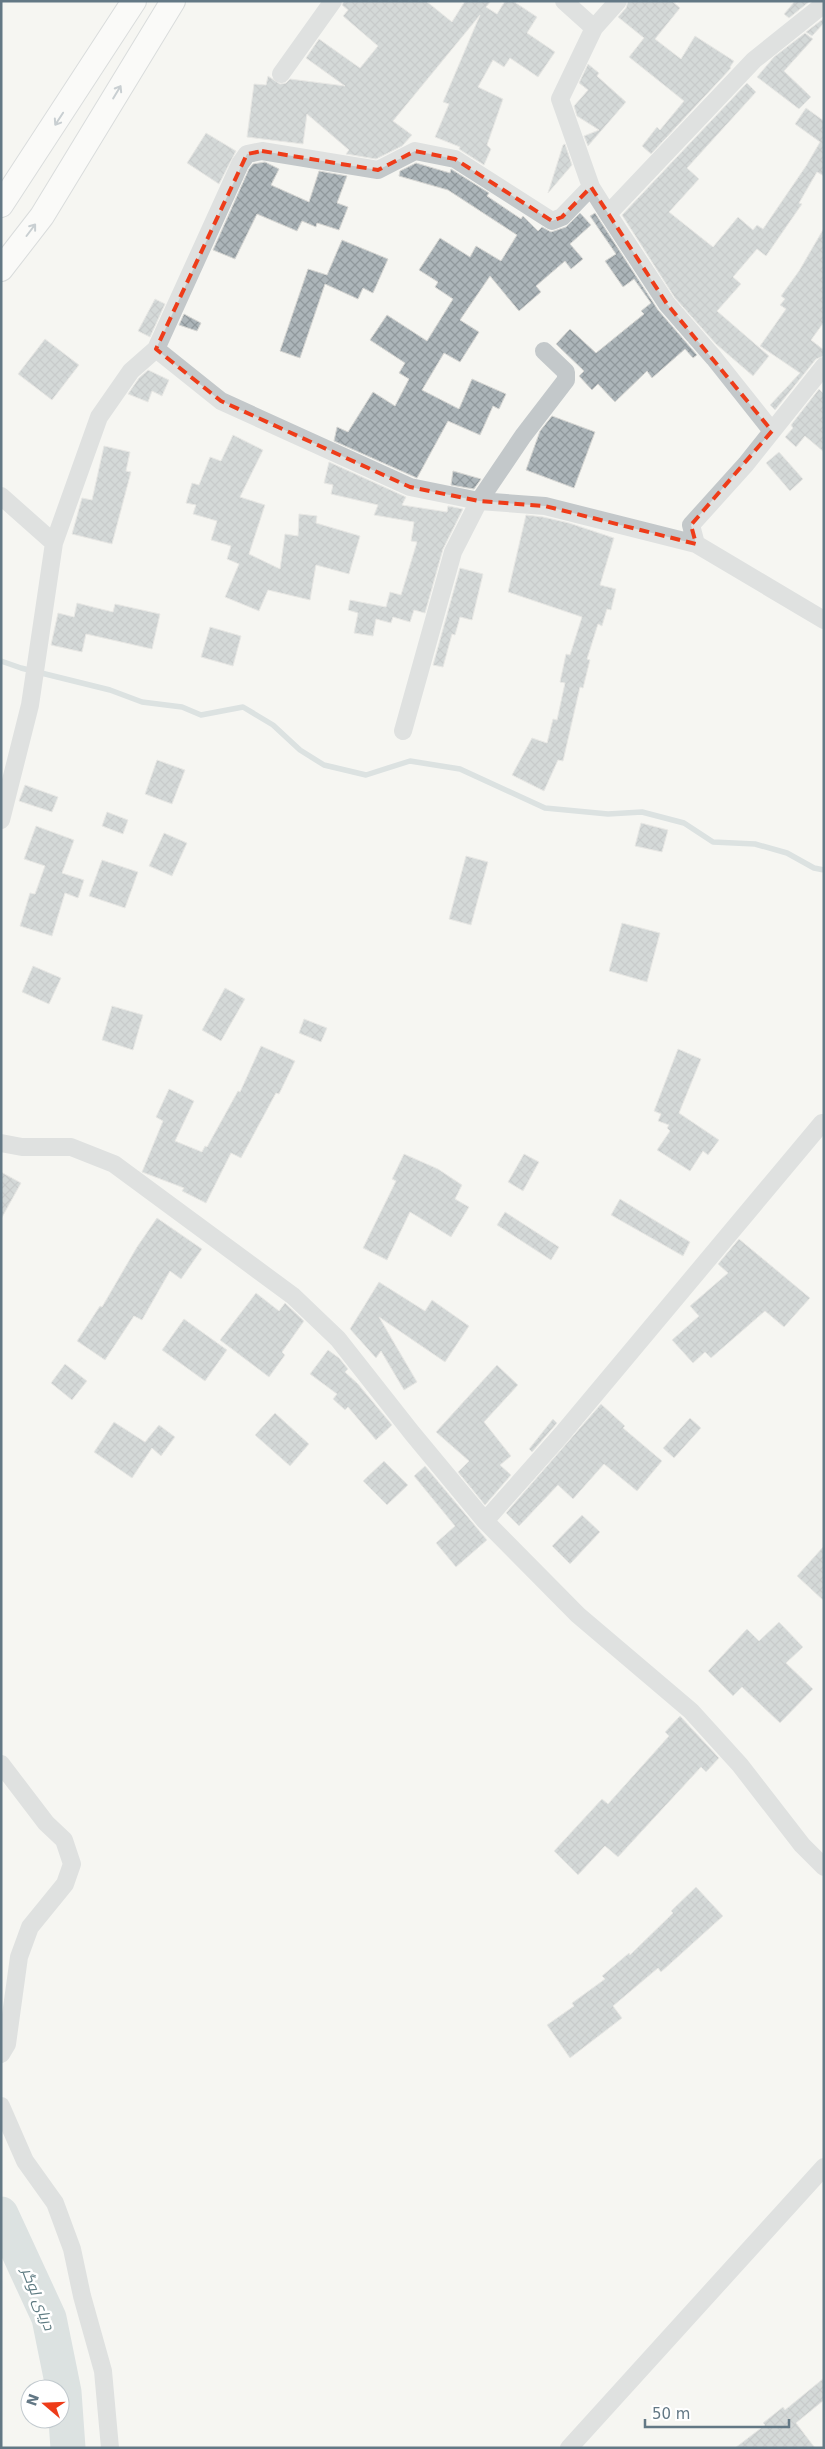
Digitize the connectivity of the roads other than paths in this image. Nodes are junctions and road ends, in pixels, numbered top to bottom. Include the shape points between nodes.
1 (134, 1) edge
2 (173, 1) edge
3 (333, 1) edge
4 (564, 1) edge
5 (618, 1) edge
6 (824, 4) edge
7 (594, 28) junction
8 (282, 74) dead end
9 (591, 188) junction
10 (1, 205) edge
11 (608, 214) junction
12 (1, 269) edge
13 (156, 349) junction
14 (544, 351) dead end
15 (824, 366) edge
16 (772, 431) junction
17 (1, 496) edge
18 (479, 501) junction
19 (54, 543) junction
20 (696, 544) junction
21 (824, 620) edge
22 (403, 731) dead end
23 (1, 820) edge
24 (822, 1122) dead end
25 (1, 1143) edge
26 (485, 1521) junction
27 (1, 1764) edge
28 (824, 1867) edge
29 (1, 2054) edge
30 (1, 2106) edge
31 (824, 2167) edge
32 (110, 2448) edge
33 (569, 2448) edge

1 -> 10 main road
12 -> 2 main road via 42,216
3 - 8 street
4 - 7 street
5 - 7 street
6 - 11 street via 754,60
7 - 9 street via 560,99
9 - 11 street
9 - 13 street via 562,217 552,221 455,159 415,151 378,170 262,151 248,154 240,164
11 - 16 street via 667,304
13 - 18 street via 221,402 410,487
13 - 19 street via 132,371 99,417
14 - 18 street via 566,372 566,380
15 - 16 street
16 - 20 street via 690,524
17 - 19 street
18 - 20 street via 544,506
18 - 22 street via 453,552 444,579
19 - 23 street via 30,705
20 - 21 street
24 - 26 street via 562,1434
25 - 26 street via 22,1147 71,1147 114,1164 293,1296 338,1339
26 - 28 street via 578,1615 691,1711
27 - 29 street via 46,1823 64,1840 72,1864 65,1884 30,1927 19,1957 7,2044
30 - 32 street via 25,2161 55,2203 72,2248 103,2371
31 - 33 street

